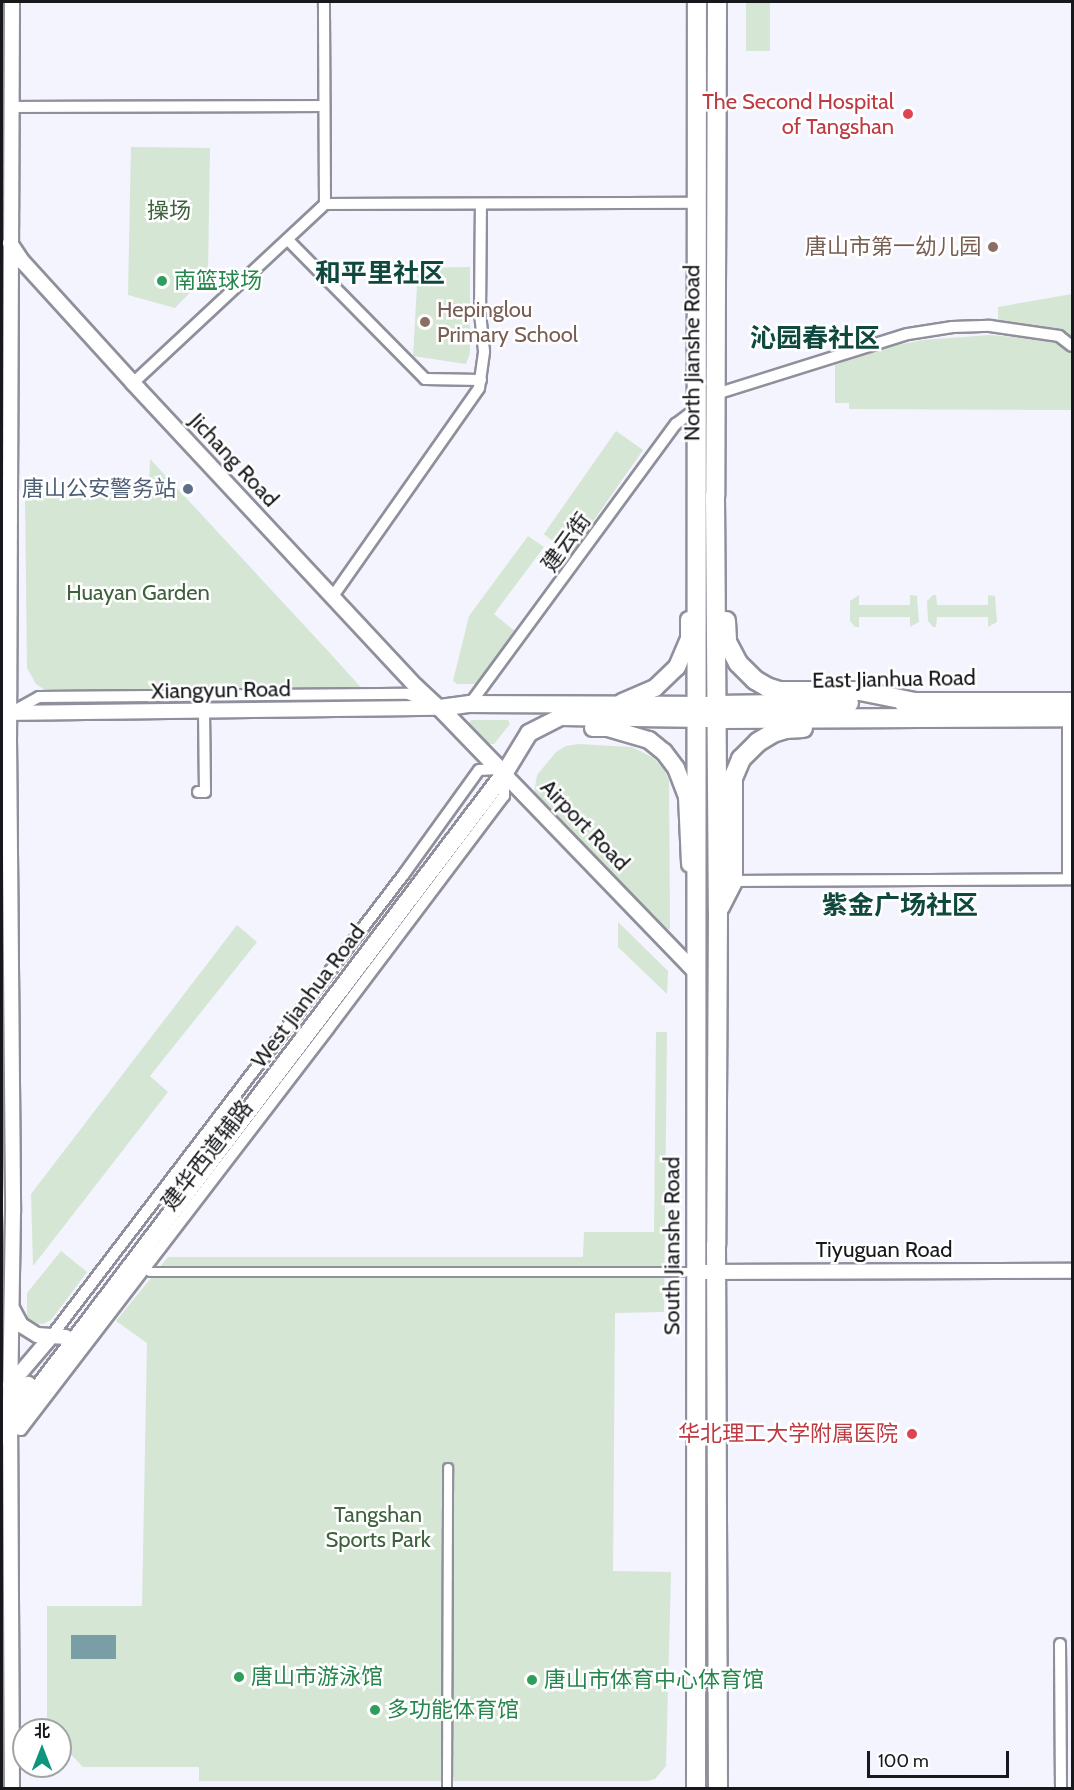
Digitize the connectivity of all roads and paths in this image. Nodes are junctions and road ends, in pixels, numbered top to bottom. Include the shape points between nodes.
1 (12, 2) edge
2 (324, 2) edge
3 (697, 2) edge
4 (717, 2) edge
5 (324, 106) junction
6 (11, 107) junction
7 (696, 203) junction
8 (325, 204) junction
9 (481, 204) junction
10 (288, 240) junction
11 (4, 242) edge
12 (1072, 346) edge
13 (481, 380) junction
14 (133, 383) junction
15 (716, 394) junction
16 (697, 408) junction
17 (715, 495) junction
18 (697, 507) junction
19 (5, 564) edge
20 (333, 596) junction
21 (470, 704) junction
22 (616, 705) junction
23 (440, 708) junction
24 (915, 709) junction
25 (204, 711) junction
26 (697, 712) junction
27 (716, 712) junction
28 (1071, 712) edge
29 (5, 713) edge
30 (457, 725) junction
31 (529, 733) junction
32 (479, 751) junction
33 (512, 759) junction
34 (500, 771) junction
35 (198, 792) dead end
36 (1070, 879) edge
37 (733, 881) junction
38 (697, 906) junction
39 (718, 911) junction
40 (697, 974) junction
41 (7, 1167) edge
42 (1072, 1271) edge
43 (150, 1272) dead end
44 (697, 1272) junction
45 (716, 1272) junction
46 (7, 1273) edge
47 (12, 1308) junction
48 (58, 1337) junction
49 (10, 1385) junction
50 (5, 1418) edge
51 (448, 1467) dead end
52 (1060, 1644) dead end
53 (12, 1788) edge
54 (447, 1788) edge
55 (696, 1788) edge
56 (718, 1788) edge
57 (1061, 1788) edge

1 - 6 street
2 - 5 street
3 - 7 main road, North Jianshe Road
4 - 15 main road, North Jianshe Road
5 - 6 street
5 - 8 street
6 - 11 street
7 - 9 street
7 - 16 main road, North Jianshe Road
8 - 9 street
8 - 10 street
9 - 13 street
10 - 13 street via 425,379
10 - 14 street
11 - 14 street, Jichang Road
11 - 19 street
12 - 15 street via 1059,336 990,326 952,327 908,334
13 - 20 street via 464,411
14 - 20 street, Jichang Road
15 - 17 main road, North Jianshe Road
16 - 18 main road, North Jianshe Road
16 - 21 street, 建云街 via 676,423
17 - 24 main road via 724,555 727,642 747,673 779,691 860,691
17 - 27 main road, North Jianshe Road
18 - 22 main road via 690,569 689,639 683,657 655,688
18 - 26 main road, North Jianshe Road
19 - 29 street
20 - 23 street, Jichang Road
21 - 22 main road, West Jianhua Road
21 - 23 main road, West Jianhua Road
21 - 30 main road
22 - 26 main road, West Jianhua Road
23 - 25 street, Xiangyun Road
23 - 29 street via 408,694 39,696
23 - 30 main road, Airport Road
24 - 27 main road, East Jianhua Road
24 - 28 main road, East Jianhua Road
24 - 37 main road via 874,727 786,729 773,733 747,752 734,778
25 - 29 street, Xiangyun Road
25 - 35 street via 205,792
26 - 27 main road, West Jianhua Road
26 - 31 main road, West Jianhua Road via 560,717
26 - 38 main road, South Jianshe Road
27 - 39 main road, South Jianshe Road
28 - 36 street
29 - 41 street
30 - 32 main road, Airport Road
31 - 33 main road, West Jianhua Road
31 - 38 main road via 561,727 608,728 649,740 664,752 676,768 687,797 688,853
32 - 33 main road via 493,759
32 - 34 main road, Airport Road
33 - 34 main road, West Jianhua Road
34 - 40 street, Airport Road
34 - 48 main road, West Jianhua Road
34 - 50 main road, West Jianhua Road
36 - 37 street
37 - 39 main road
38 - 40 main road, South Jianshe Road
39 - 45 main road, South Jianshe Road
40 - 44 main road, South Jianshe Road
41 - 46 street
42 - 45 street, Tiyuguan Road
43 - 44 street
44 - 45 street, Tiyuguan Road
44 - 55 main road, South Jianshe Road
45 - 56 main road, South Jianshe Road
46 - 47 street
47 - 48 street via 21,1325 37,1335
47 - 49 street
48 - 49 street
48 - 50 main road, West Jianhua Road
49 - 50 street
50 - 53 street
51 - 54 street
52 - 57 street

